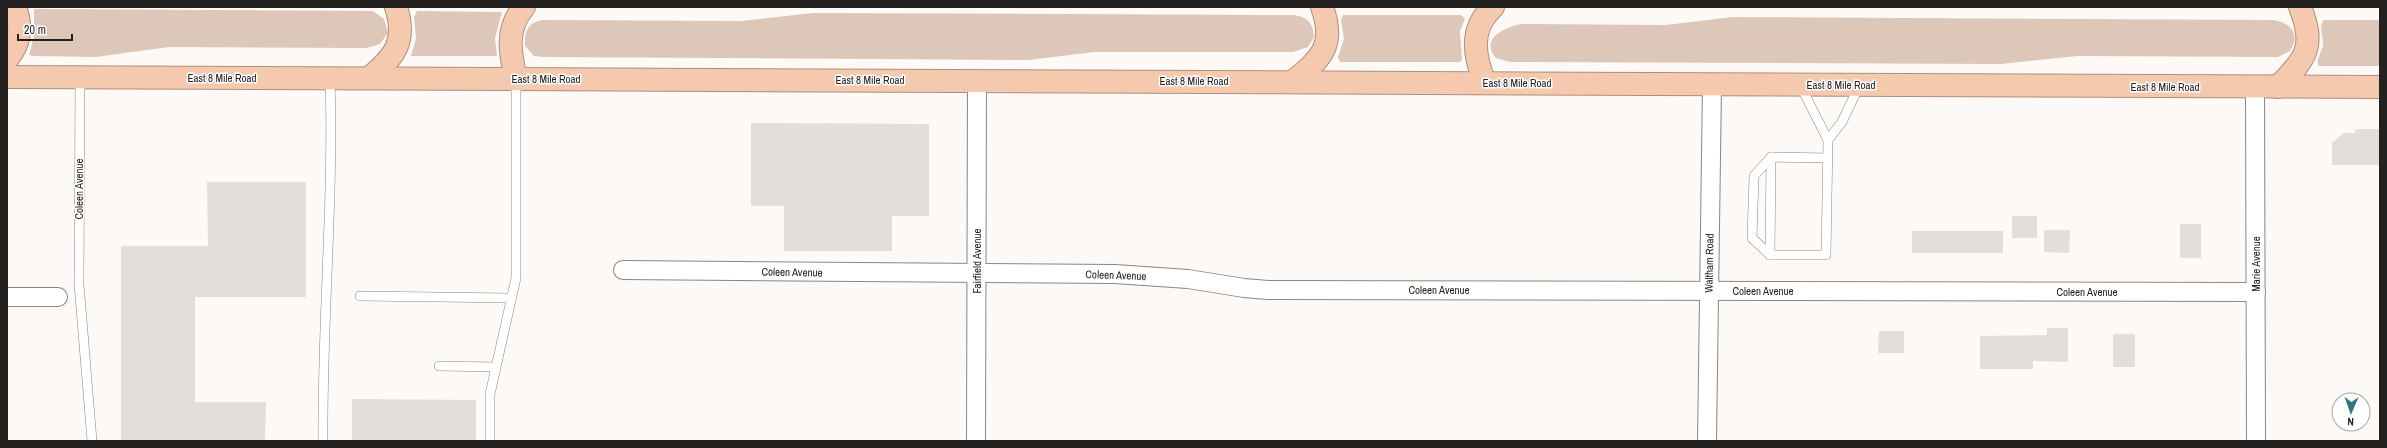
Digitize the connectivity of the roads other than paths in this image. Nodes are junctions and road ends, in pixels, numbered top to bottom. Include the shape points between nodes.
1 (15, 7) edge
2 (396, 7) edge
3 (524, 7) edge
4 (1322, 7) edge
5 (1492, 7) edge
6 (2300, 7) edge
7 (7, 59) edge
8 (7, 77) edge
9 (80, 77) junction
10 (330, 78) junction
11 (369, 78) junction
12 (516, 78) junction
13 (977, 81) junction
14 (1294, 82) junction
15 (1485, 83) junction
16 (1712, 85) junction
17 (1800, 85) junction
18 (1859, 85) junction
19 (2255, 87) junction
20 (2278, 87) junction
21 (2380, 87) edge
22 (1828, 140) junction
23 (1772, 157) junction
24 (1827, 158) junction
25 (1770, 255) junction
26 (623, 270) dead end
27 (977, 273) junction
28 (1709, 290) junction
29 (2256, 292) junction
30 (360, 296) dead end
31 (7, 297) edge
32 (58, 297) dead end
33 (511, 298) junction
34 (439, 366) dead end
35 (496, 367) junction
36 (92, 441) edge
37 (323, 441) edge
38 (490, 441) edge
39 (976, 441) edge
40 (1707, 441) edge
41 (2256, 441) edge

1 - 7 highway via 20,25 19,36
2 - 11 highway via 401,28 398,45 387,63
3 - 12 highway via 516,16 510,38
4 - 14 highway via 1328,32 1324,51
5 - 15 highway via 1480,22 1476,39 1476,56
6 - 20 highway via 2307,28 2304,57
8 - 9 highway, East 8 Mile Road
9 - 10 highway, East 8 Mile Road
9 - 36 lane, Coleen Avenue via 79,284
10 - 11 highway, East 8 Mile Road
10 - 37 lane via 330,209 322,378
11 - 12 highway, East 8 Mile Road
12 - 13 highway, East 8 Mile Road
12 - 33 lane via 516,278
13 - 14 highway, East 8 Mile Road
13 - 27 street, Fairfield Avenue
14 - 15 highway, East 8 Mile Road
15 - 16 highway, East 8 Mile Road
16 - 17 highway, East 8 Mile Road
16 - 28 street, Waltham Road
17 - 18 highway, East 8 Mile Road
17 - 22 lane
18 - 19 highway, East 8 Mile Road
18 - 22 lane via 1842,122
19 - 20 highway, East 8 Mile Road
19 - 29 street, Marie Avenue
20 - 21 highway, East 8 Mile Road
22 - 24 lane
23 - 24 lane
23 - 25 lane
23 - 25 lane via 1754,176 1752,238
24 - 25 lane via 1826,255
26 - 27 street, Coleen Avenue
27 - 28 street, Coleen Avenue via 1123,274 1188,279 1268,290
27 - 39 street, Fairfield Avenue
28 - 29 street, Coleen Avenue
28 - 40 street, Waltham Road
29 - 41 street, Marie Avenue
30 - 33 lane
31 - 32 street
33 - 35 lane
34 - 35 lane
35 - 38 lane via 490,394

